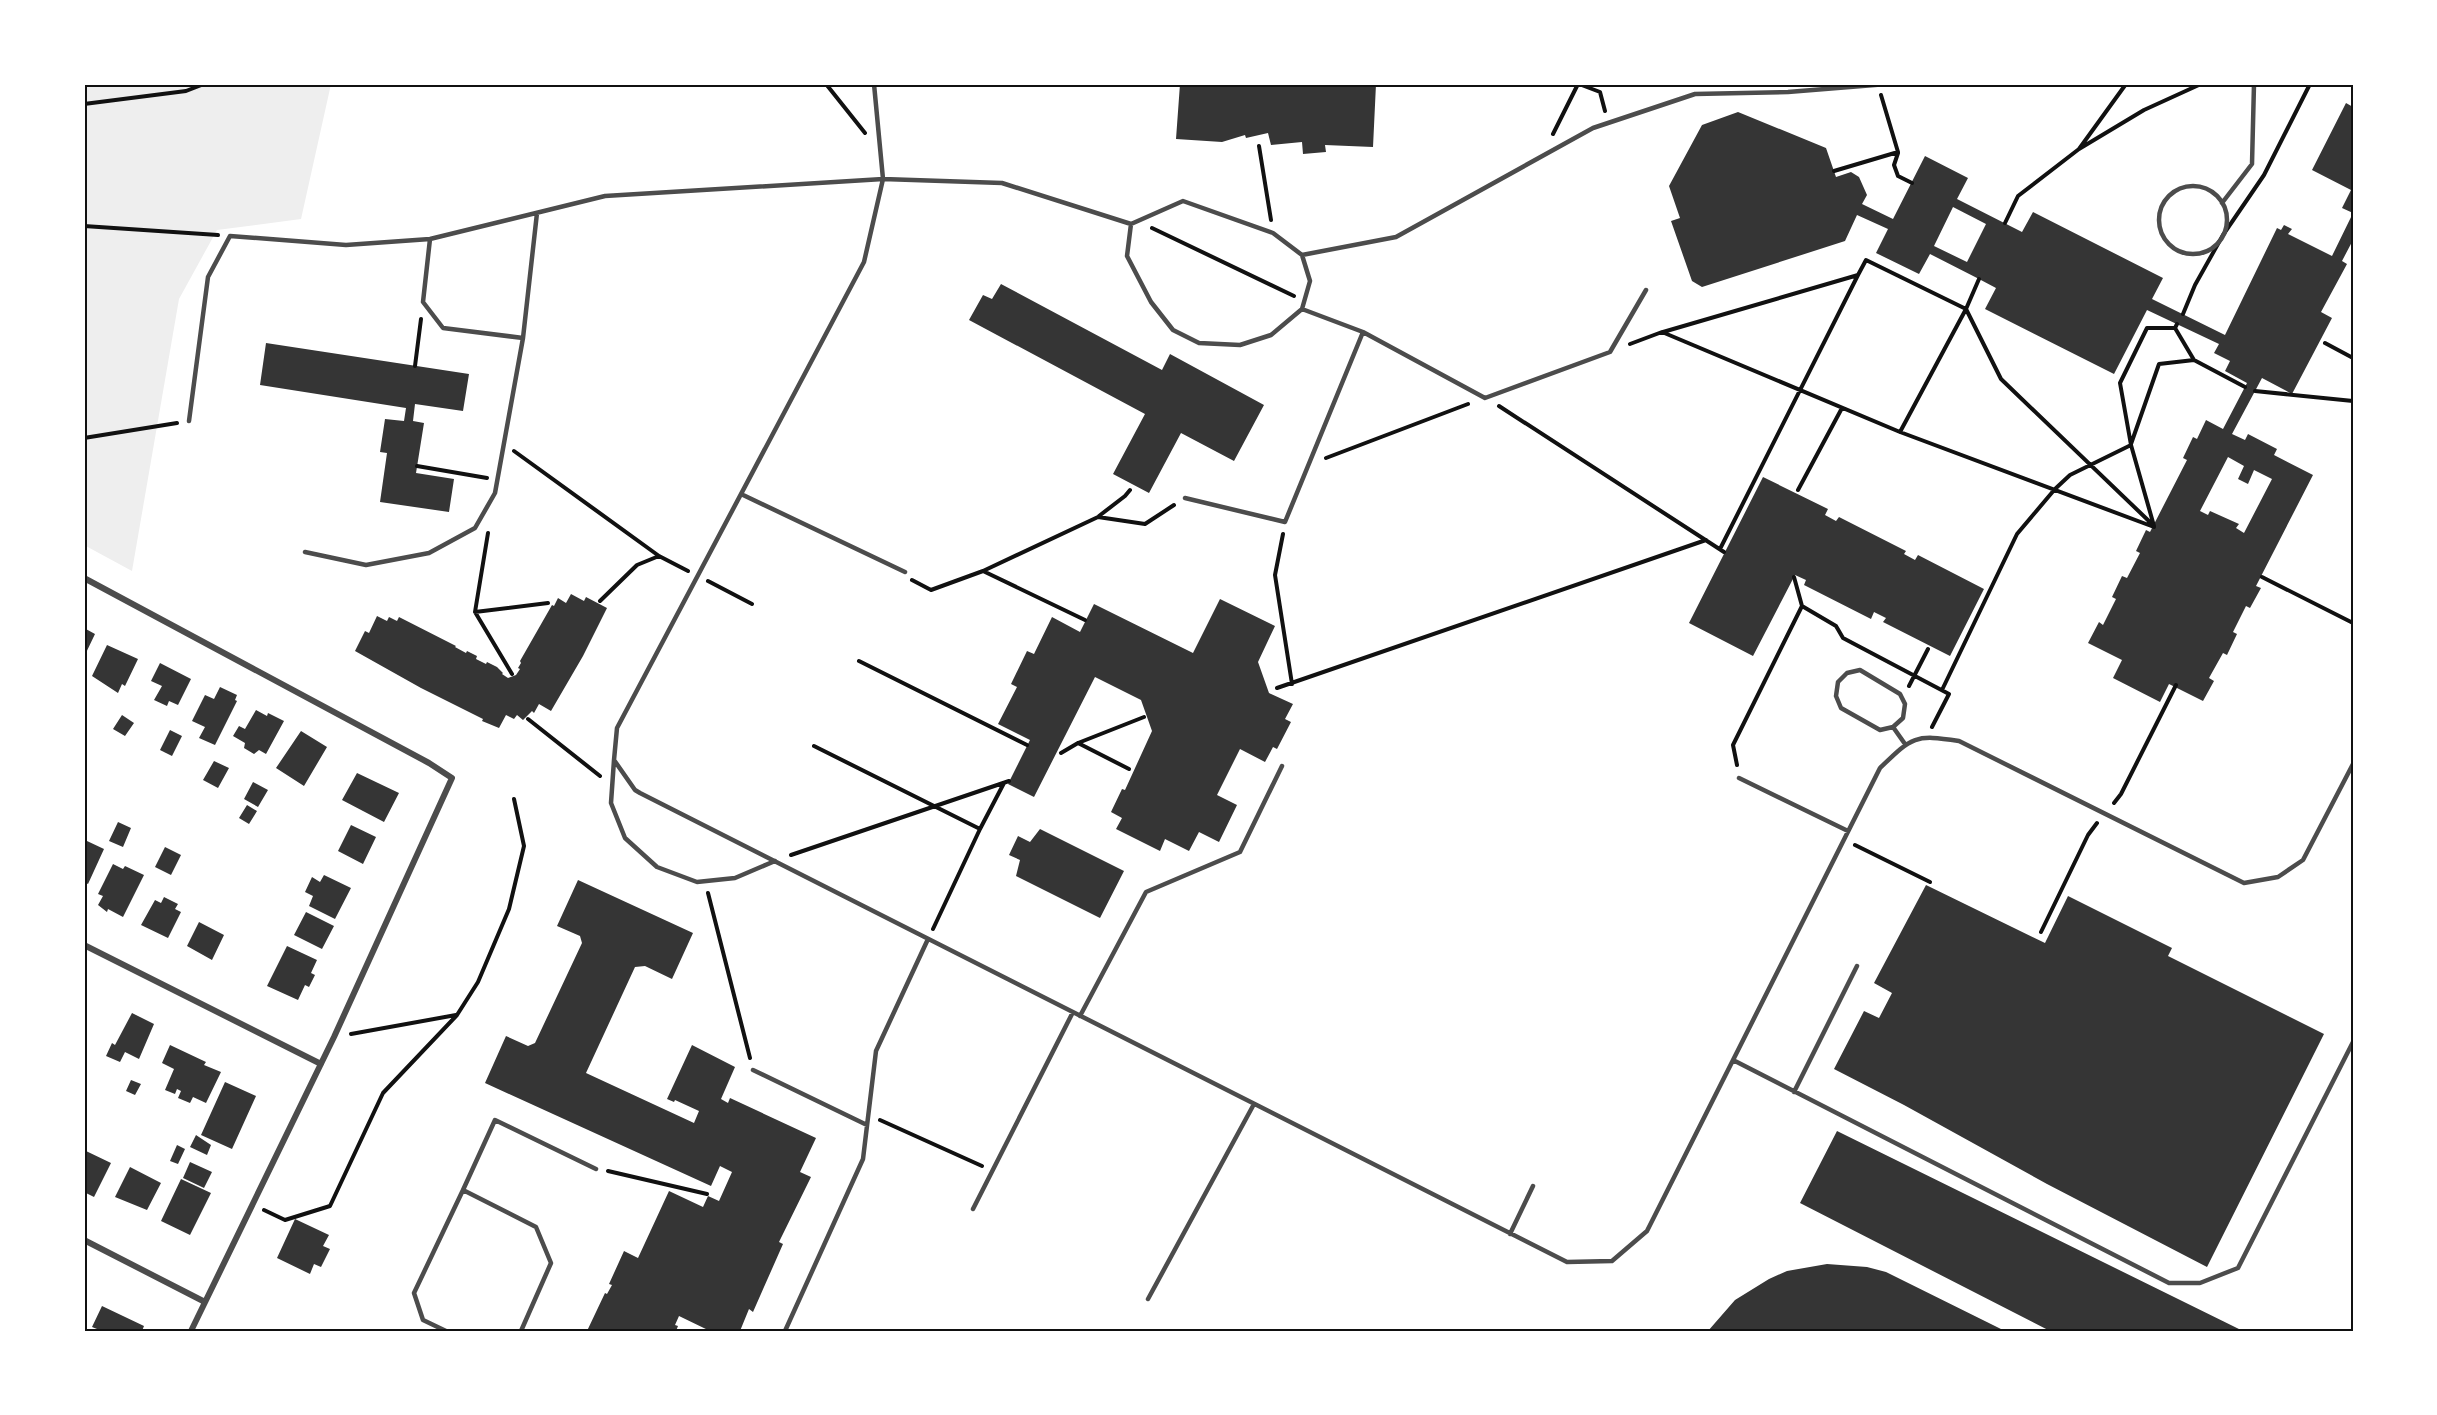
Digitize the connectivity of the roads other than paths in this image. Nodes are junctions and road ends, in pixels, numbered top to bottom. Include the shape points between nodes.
1 (874, 84) edge
2 (1887, 84) edge
3 (2254, 84) edge
4 (884, 179) junction
5 (2222, 203) junction
6 (537, 213) junction
7 (1131, 224) junction
8 (430, 239) junction
9 (1302, 255) junction
10 (1646, 290) dead end
11 (1302, 309) junction
12 (1363, 332) junction
13 (523, 338) junction
14 (189, 421) road end
15 (741, 494) junction
16 (1185, 498) road end
17 (305, 552) dead end
18 (904, 574) road end
19 (84, 578) edge
20 (1893, 727) junction
21 (1905, 744) junction
22 (614, 760) junction
23 (2353, 764) edge
24 (1282, 766) dead end
25 (1739, 778) dead end
26 (1848, 831) junction
27 (775, 861) junction
28 (928, 939) junction
29 (84, 945) edge
30 (1857, 966) dead end
31 (1072, 1012) junction
32 (1080, 1016) junction
33 (2353, 1042) edge
34 (1732, 1060) junction
35 (321, 1064) junction
36 (753, 1070) road end
37 (1794, 1092) junction
38 (1254, 1104) junction
39 (867, 1125) junction
40 (596, 1168) road end
41 (1533, 1186) dead end
42 (463, 1190) junction
43 (973, 1209) dead end
44 (1510, 1234) junction
45 (84, 1240) edge
46 (1148, 1299) dead end
47 (205, 1302) junction
48 (191, 1331) edge
49 (446, 1331) edge
50 (520, 1331) edge
51 (785, 1331) edge

1 - 4 lane
2 - 9 lane via 1695,94 1593,128 1396,237
3 - 5 lane via 2252,164
4 - 6 lane via 605,196
4 - 7 lane via 1002,183
4 - 15 lane via 864,262
5 - 5 lane via 2206,188 2183,187 2173,192 2165,201 2158,222 2167,243 2186,254 2208,251 2217,244 2227,225
6 - 8 lane
6 - 13 lane
7 - 9 lane via 1183,201 1273,233
7 - 11 lane via 1127,256 1151,302 1173,330 1199,343 1240,345 1271,335
8 - 13 lane via 423,302 443,328
8 - 14 lane via 346,244 230,236 208,277
9 - 11 lane via 1310,281
10 - 12 lane via 1610,352 1485,398
11 - 12 lane
12 - 16 lane via 1286,522
13 - 17 lane via 495,493 475,528 429,553 366,565
15 - 18 lane
15 - 22 lane via 617,728
19 - 35 street via 452,778
20 - 20 lane via 1903,718 1905,704 1900,694 1860,670 1838,682 1836,696 1841,708 1880,730
20 - 21 lane
21 - 23 lane via 1927,736 1959,741 2244,883 2278,877 2303,860
21 - 26 lane via 1880,768
22 - 27 lane via 635,790
22 - 27 lane via 610,803 625,838 657,867 697,882 735,878
24 - 32 lane via 1240,852 1146,892
25 - 26 lane
26 - 34 lane
27 - 28 lane
28 - 31 lane
28 - 39 lane via 876,1051
29 - 35 street
30 - 37 lane
31 - 32 lane
31 - 43 lane
32 - 38 lane
33 - 37 lane via 2238,1268 2200,1283 2169,1283
34 - 37 lane
34 - 44 lane via 1647,1230 1612,1261 1567,1262
35 - 47 street
36 - 39 lane
38 - 44 lane
38 - 46 lane
39 - 51 lane via 863,1159
40 - 42 lane via 495,1120
41 - 44 lane
42 - 49 lane via 414,1293 423,1320
42 - 50 lane via 536,1227 551,1263
45 - 47 street
47 - 48 street

